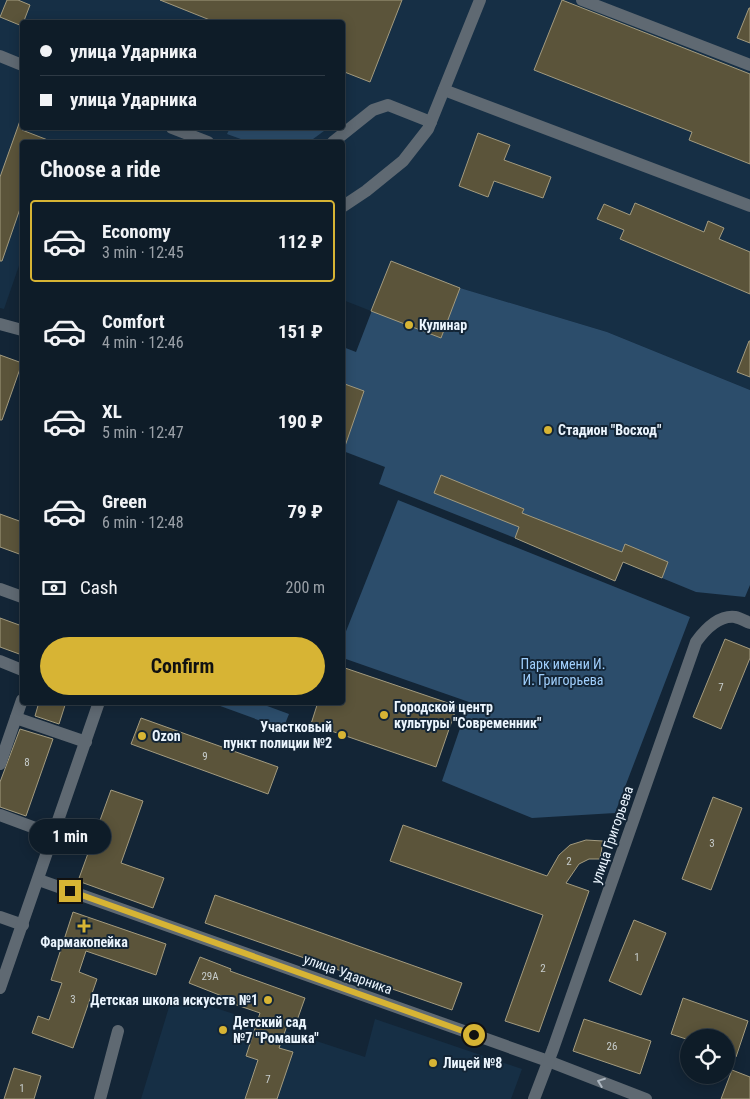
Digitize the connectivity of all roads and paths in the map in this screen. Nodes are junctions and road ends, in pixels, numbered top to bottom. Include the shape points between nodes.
1 (480, 0) edge
2 (582, 0) edge
3 (0, 56) edge
4 (20, 64) edge
5 (750, 65) edge
6 (444, 90) junction
7 (431, 122) junction
8 (177, 130) edge
9 (203, 140) edge
10 (336, 140) edge
11 (345, 205) edge
12 (750, 206) edge
13 (0, 324) edge
14 (20, 329) edge
15 (0, 590) edge
16 (20, 596) edge
17 (750, 623) edge
18 (0, 661) edge
19 (20, 669) edge
20 (20, 705) edge
21 (99, 705) edge
22 (16, 718) junction
23 (86, 742) junction
24 (0, 764) edge
25 (0, 815) edge
26 (54, 834) junction
27 (39, 880) junction
28 (0, 917) edge
29 (22, 925) junction
30 (0, 988) edge
31 (118, 1031) dead end
32 (548, 1061) junction
33 (100, 1099) edge
34 (534, 1099) edge
35 (646, 1099) edge

1 - 6 street
2 - 5 street
3 - 4 street
6 - 7 street
6 - 12 street
7 - 10 street via 388,105 373,110
7 - 11 street via 403,161
8 - 9 street
13 - 14 street
15 - 16 street
17 - 32 street, улица Григорьева via 734,617 723,619 707,628 696,642
18 - 19 street
20 - 22 street
21 - 23 street
22 - 23 street
22 - 24 street
23 - 26 street
25 - 26 street
26 - 27 street
27 - 29 street
27 - 32 street, улица Ударника
28 - 29 street
29 - 30 street
31 - 33 street
32 - 34 street, улица Григорьева
35 -> 32 street, улица Ударника

